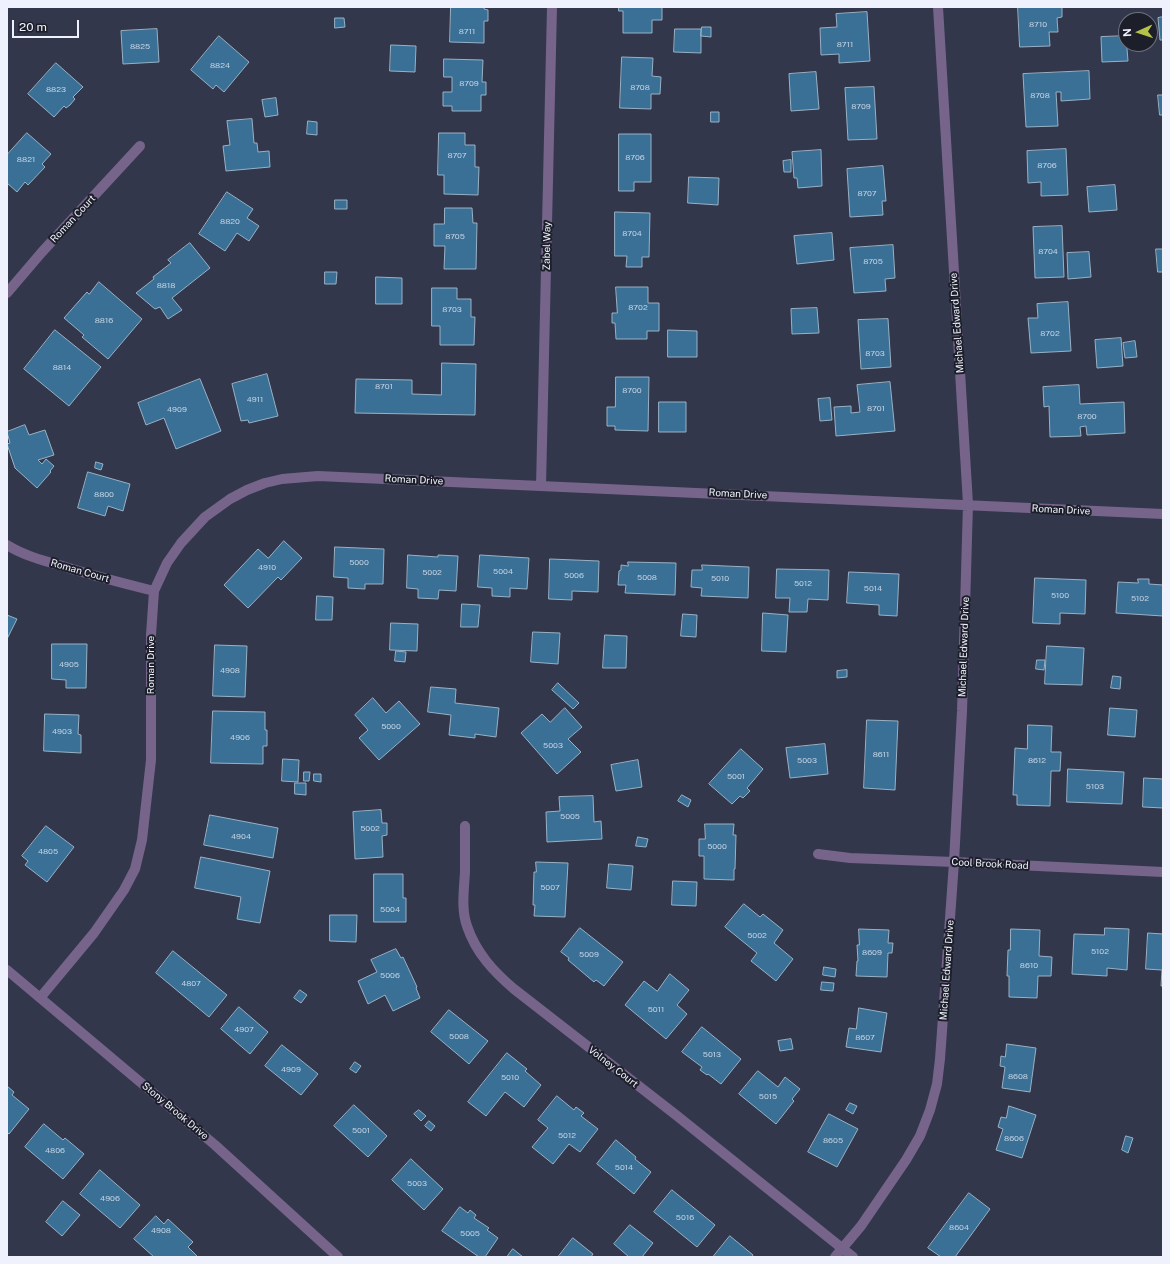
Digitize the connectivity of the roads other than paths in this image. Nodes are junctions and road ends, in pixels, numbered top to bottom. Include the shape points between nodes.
1 (552, 7) edge
2 (938, 7) edge
3 (140, 146) dead end
4 (7, 293) edge
5 (541, 486) junction
6 (968, 504) junction
7 (1163, 514) edge
8 (7, 545) edge
9 (154, 591) junction
10 (465, 826) dead end
11 (818, 854) dead end
12 (954, 862) junction
13 (1163, 872) edge
14 (7, 970) edge
15 (40, 998) junction
16 (842, 1248) junction
17 (338, 1257) edge
18 (836, 1257) edge
19 (853, 1257) edge

1 - 5 street, Zabel Way
2 - 6 street, Michael Edward Drive
3 - 4 street, Roman Court
5 - 6 street, Roman Drive
5 - 9 street, Roman Drive via 318,476 265,483 230,500 205,517 181,543
6 - 7 street, Roman Drive
6 - 12 street, Michael Edward Drive via 962,711
8 - 9 street, Roman Court via 33,557
9 - 15 street, Roman Drive via 151,635 151,760 142,840 134,869 124,890 94,933
10 - 16 street, Volney Court via 463,898 467,925 480,954 496,973
11 - 12 street, Cool Brook Road via 850,858
12 - 13 street, Cool Brook Road
12 - 16 street, Michael Edward Drive via 940,1059 930,1110 920,1136 906,1160 861,1226
14 - 15 street, Stony Brook Drive
15 - 17 street, Stony Brook Drive via 215,1145
16 - 18 street, Michael Edward Drive
16 - 19 street, Volney Court

